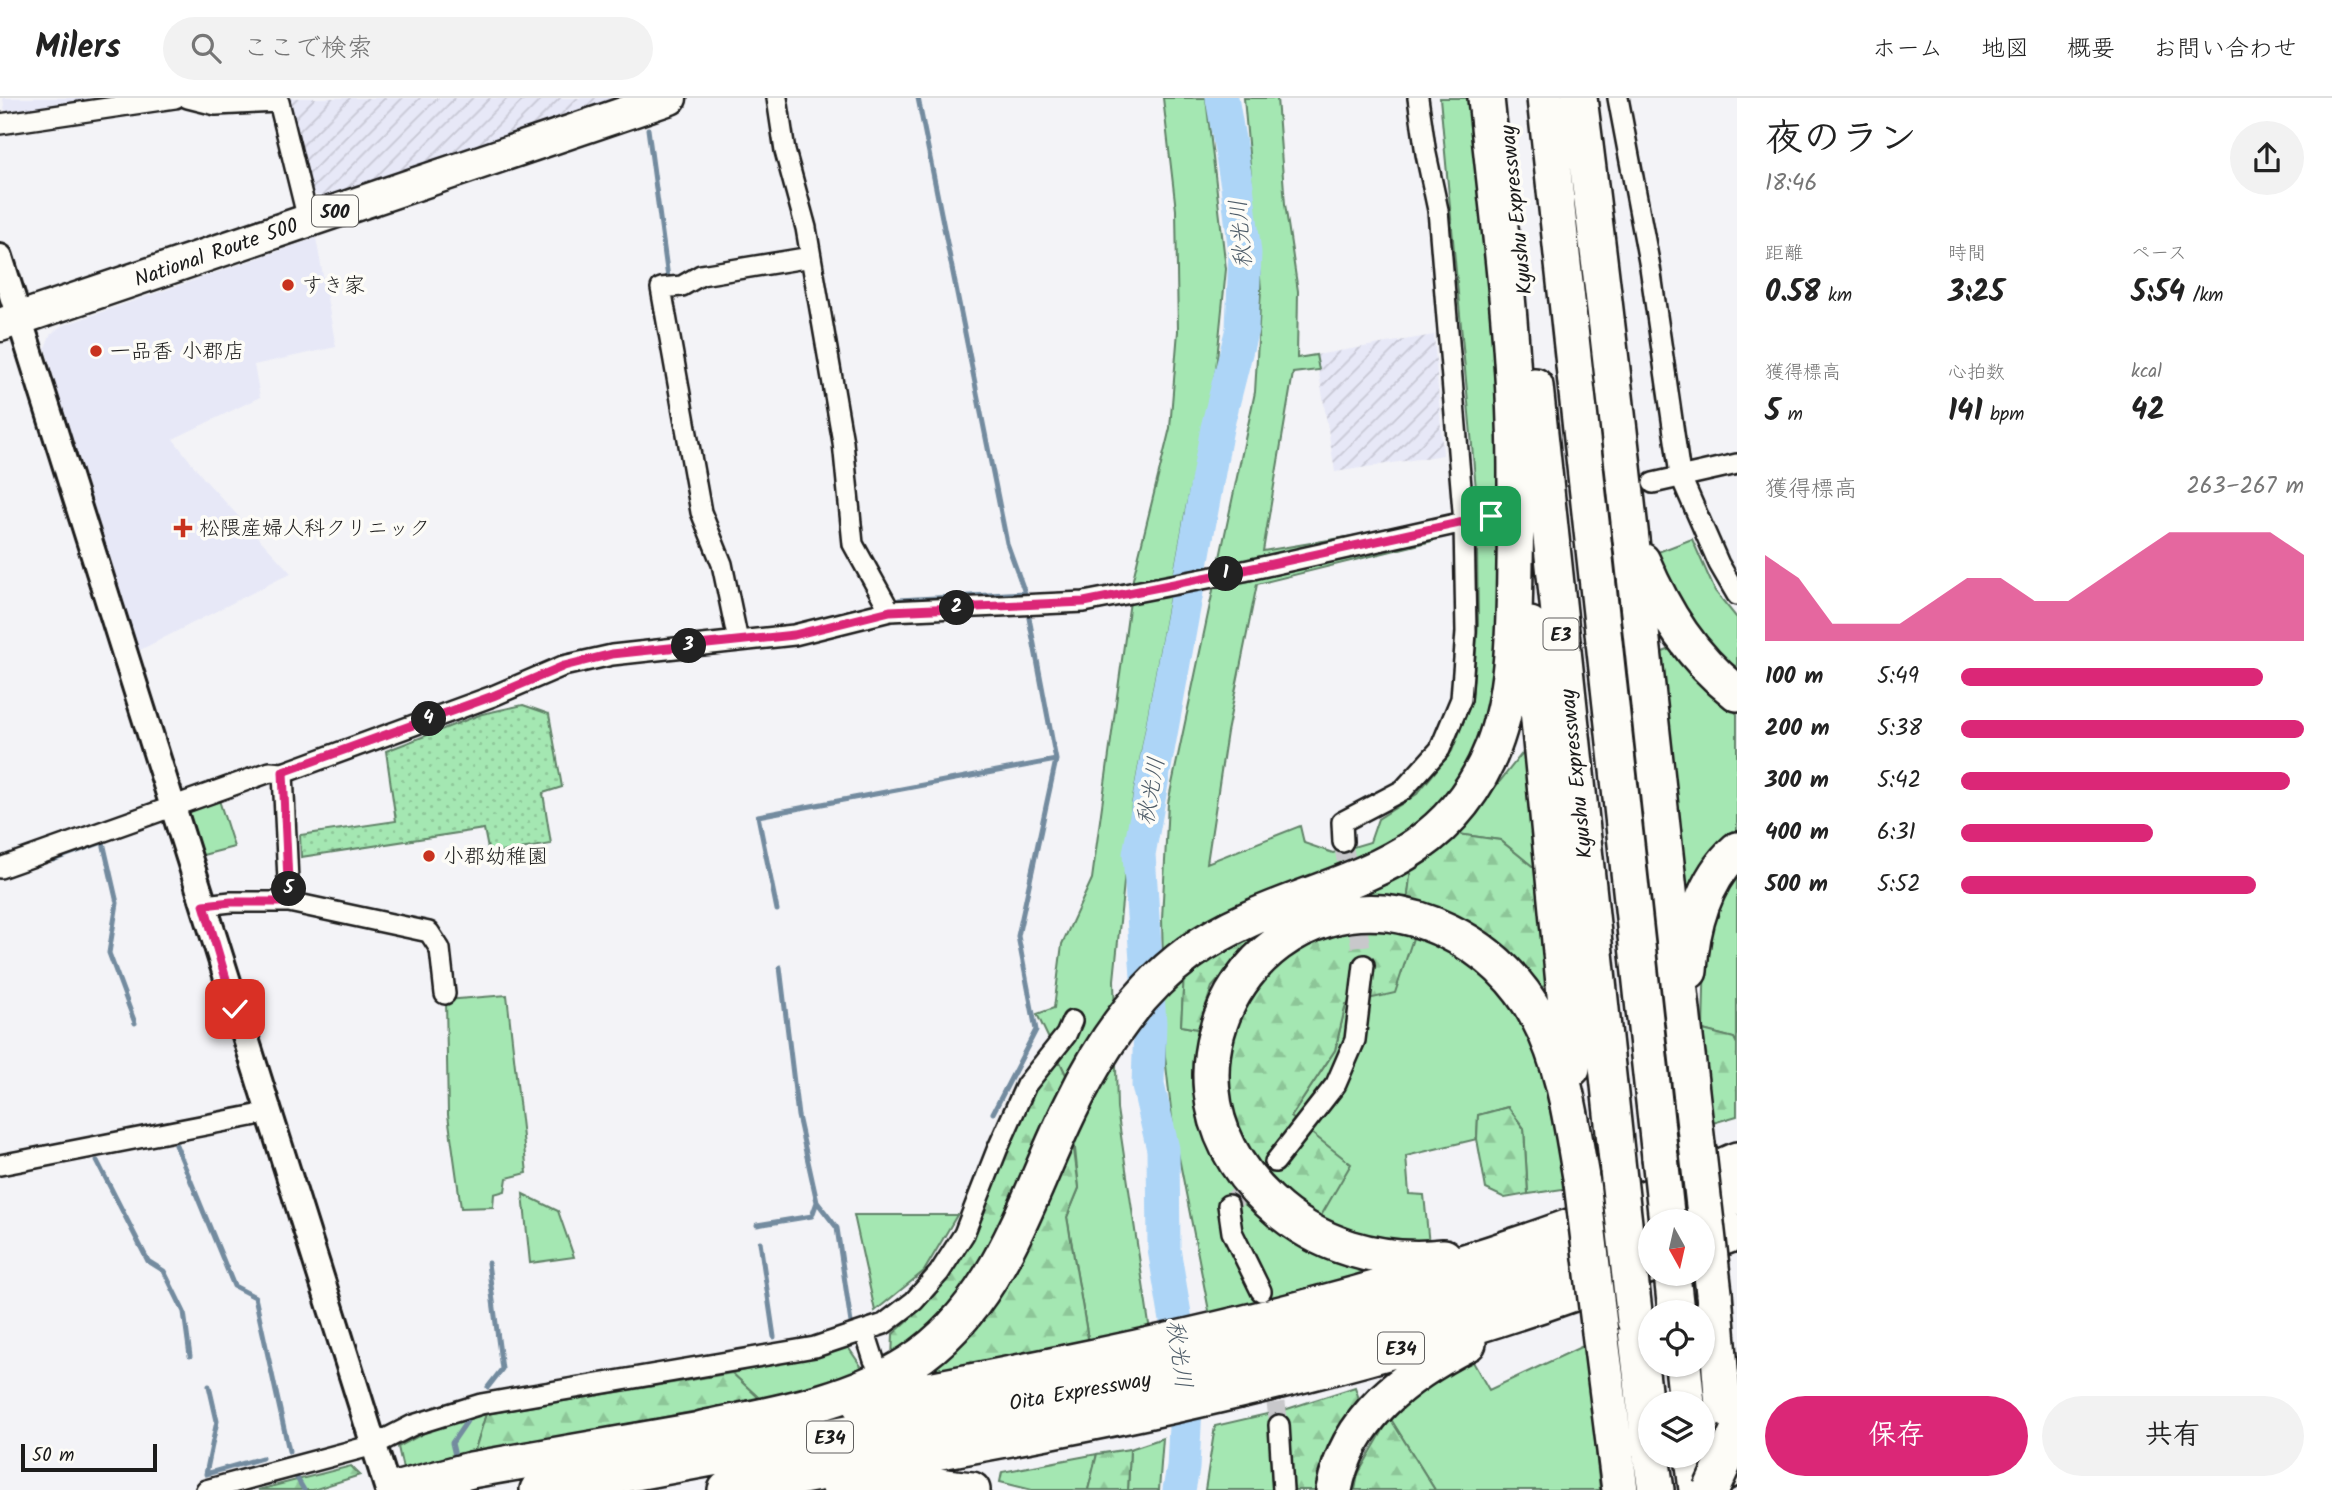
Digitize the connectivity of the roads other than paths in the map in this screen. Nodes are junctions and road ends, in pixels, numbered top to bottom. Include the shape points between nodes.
1 (174, 98) edge
2 (188, 98) edge
3 (670, 98) edge
4 (777, 98) edge
5 (1418, 98) edge
6 (1486, 98) edge
7 (1503, 98) edge
8 (1545, 98) edge
9 (1579, 98) edge
10 (1618, 98) edge
11 (0, 124) edge
12 (308, 220) junction
13 (0, 257) edge
14 (811, 257) junction
15 (10, 323) edge
16 (1737, 464) edge
17 (1680, 475) junction
18 (1516, 485) junction
19 (1639, 490) junction
20 (1491, 516) dead end
21 (1464, 523) junction
22 (1737, 595) edge
23 (890, 611) junction
24 (738, 641) junction
25 (1737, 693) edge
26 (283, 772) junction
27 (173, 806) junction
28 (1343, 842) tunnel mouth
29 (1737, 850) edge
30 (0, 868) edge
31 (289, 902) junction
32 (204, 905) junction
33 (1364, 965) tunnel mouth
34 (445, 994) dead end
35 (1072, 1021) dead end
36 (267, 1113) junction
37 (1697, 1144) junction
38 (1737, 1156) edge
39 (1275, 1162) tunnel mouth
40 (0, 1165) edge
41 (1657, 1172) junction
42 (1582, 1183) junction
43 (1737, 1196) edge
44 (1228, 1205) dead end
45 (1664, 1209) edge
46 (1706, 1209) edge
47 (1737, 1232) edge
48 (1638, 1236) edge
49 (1715, 1240) edge
50 (1532, 1241) junction
51 (1737, 1248) edge
52 (1715, 1256) edge
53 (1638, 1270) edge
54 (1638, 1282) edge
55 (1261, 1292) dead end
56 (1714, 1293) junction
57 (1565, 1297) junction
58 (865, 1332) junction
59 (1600, 1332) junction
60 (1485, 1334) junction
61 (874, 1360) dead end
62 (1234, 1370) junction
63 (1737, 1386) edge
64 (1643, 1391) edge
65 (1123, 1394) junction
66 (1279, 1425) tunnel mouth
67 (702, 1429) junction
68 (1737, 1433) edge
69 (374, 1445) junction
70 (1653, 1468) edge
71 (1694, 1468) edge
72 (206, 1490) edge
73 (387, 1490) edge
74 (395, 1490) edge
75 (538, 1490) edge
76 (726, 1490) edge
77 (815, 1490) edge
78 (972, 1490) edge
79 (1283, 1490) edge
80 (1334, 1490) edge
81 (1612, 1490) edge
82 (1620, 1490) edge
83 (1656, 1490) edge
84 (1697, 1490) edge
85 (1712, 1490) edge
86 (1729, 1490) edge

1 - 11 street
2 - 12 street via 216,105 279,102
3 - 12 highway, National Route 500 / 500
4 - 14 street
5 - 21 street via 1438,210
6 - 18 highway via 1511,357
7 - 64 highway, Kyushu Expressway / E3, bridge
8 - 41 highway, Kyushu Expressway / E3
9 - 19 highway via 1602,274
10 - 17 street via 1650,267
12 - 15 highway, National Route 500 / 500
13 - 15 street
14 - 23 street via 843,442 853,544
14 - 24 street via 701,275 682,286 661,288 701,512 722,564
15 - 27 street
16 - 17 street
17 - 19 street
17 - 22 street
18 - 42 highway
18 - 67 highway via 1508,683 1494,745 1469,793 1435,832 1413,849 1390,863 1244,922 1191,952 1136,1002 1103,1048 1072,1104 996,1267 967,1311 932,1347 888,1376 836,1398
19 - 25 highway via 1633,532 1655,592 1688,646
19 - 37 highway
20 - 21 street
21 - 23 street via 1153,589 1059,604
21 - 28 street via 1466,632 1461,699 1440,749 1403,790 1342,822
23 - 24 street via 794,635
24 - 26 street via 612,654 564,666
26 - 27 street via 271,772
26 - 31 street
27 - 30 street
27 - 32 street
29 - 37 highway via 1707,891 1691,947 1689,1018
31 - 32 street
31 - 34 street via 429,932 440,949
32 - 36 street
33 - 39 street via 1355,1040 1336,1084
35 - 58 street via 1026,1085 964,1234 939,1273 914,1301
36 - 40 street
36 - 69 street
37 - 56 highway, bridge
38 - 41 highway
38 - 50 highway via 1644,1199
41 - 42 highway via 1530,1235 1479,1251 1396,1258 1321,1238 1262,1195 1224,1138 1210,1075 1211,1052 1224,1009 1249,970 1294,933 1311,925 1346,916 1385,914 1411,918 1464,939 1507,973 1538,1017 1559,1069
41 - 45 highway, Kyushu Expressway / E3, bridge
41 - 50 highway
42 - 59 highway, bridge
43 - 46 highway
44 - 55 street via 1232,1232
47 - 49 highway
48 - 62 highway, Oita Expressway / E34 via 1481,1292
50 - 62 highway via 1399,1284
51 - 52 highway
53 - 57 highway, Oita Expressway / E34
54 - 60 highway
56 - 63 highway
56 - 86 highway
57 - 60 highway
57 - 62 highway, Oita Expressway / E34 via 1369,1357
58 - 61 street
58 - 69 street via 815,1347 481,1404 414,1425
59 - 81 highway
59 - 82 highway
60 - 62 highway via 1371,1369
60 - 80 highway via 1438,1358 1390,1394 1356,1434
62 - 65 highway, Oita Expressway / E34
65 - 67 highway via 836,1407
65 - 75 highway, Oita Expressway / E34
65 - 76 highway, Oita Expressway / E34 via 951,1448
66 - 79 street
67 - 74 highway via 471,1470
68 - 85 highway, bridge
69 - 72 street
69 - 73 street
70 - 83 highway
71 - 84 highway
77 - 78 highway via 928,1485

